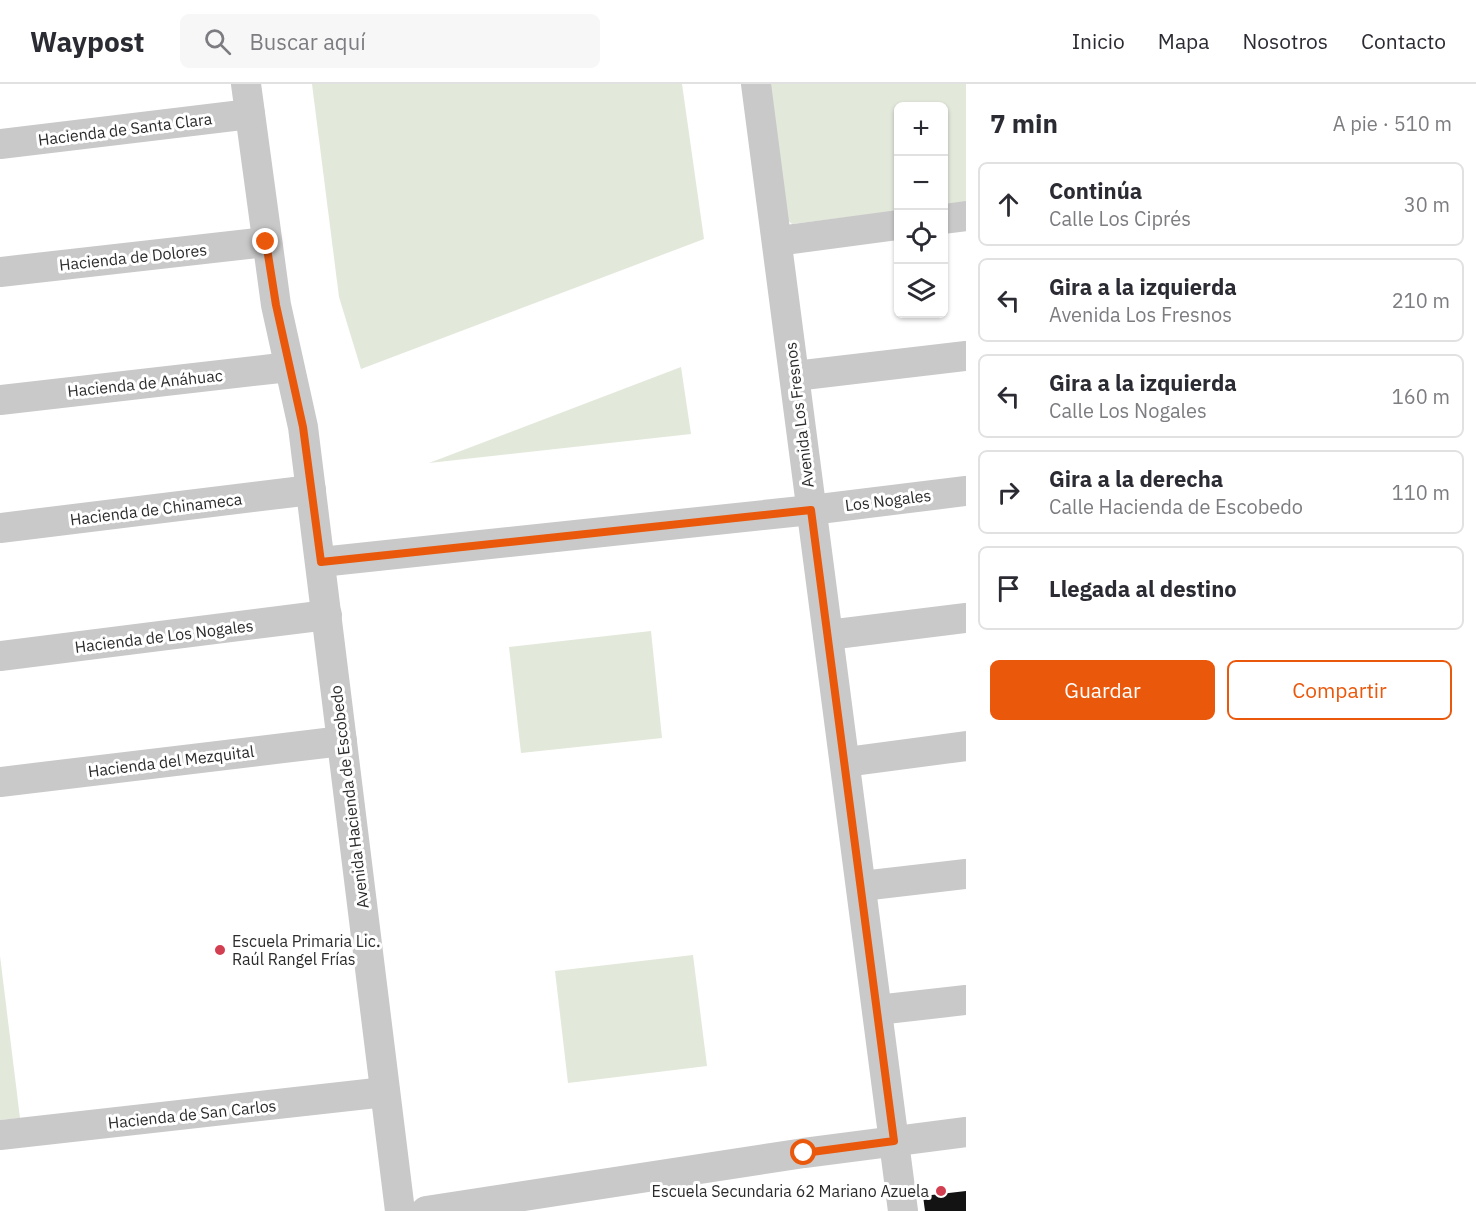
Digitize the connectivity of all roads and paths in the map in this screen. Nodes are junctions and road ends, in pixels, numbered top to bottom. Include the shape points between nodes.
1 (246, 84) edge
2 (756, 84) edge
3 (250, 114) junction
4 (0, 144) edge
5 (966, 216) edge
6 (948, 218) edge
7 (894, 226) edge
8 (778, 241) junction
9 (266, 242) junction
10 (0, 272) edge
11 (966, 356) edge
12 (289, 367) junction
13 (795, 376) junction
14 (0, 400) edge
15 (311, 490) junction
16 (966, 491) edge
17 (811, 510) junction
18 (0, 528) edge
19 (321, 562) junction
20 (327, 615) junction
21 (966, 618) edge
22 (828, 635) junction
23 (0, 656) edge
24 (342, 741) junction
25 (966, 746) edge
26 (846, 762) junction
27 (0, 782) edge
28 (966, 873) edge
29 (862, 886) junction
30 (966, 1000) edge
31 (877, 1010) junction
32 (385, 1092) junction
33 (966, 1132) edge
34 (0, 1135) edge
35 (894, 1141) junction
36 (400, 1211) edge
37 (426, 1211) edge
38 (903, 1211) edge

1 - 3 street, Avenida Hacienda de Escobedo
2 - 8 street, Avenida Los Fresnos
3 - 4 street, Hacienda de Santa Clara
3 - 9 street, Avenida Hacienda de Escobedo
5 - 6 street
7 - 8 street
8 - 13 street, Avenida Los Fresnos
9 - 10 street, Hacienda de Dolores
9 - 12 street, Avenida Hacienda de Escobedo
11 - 13 street
12 - 14 street, Hacienda de Anáhuac
12 - 15 street, Avenida Hacienda de Escobedo via 303,427
13 - 17 street, Avenida Los Fresnos
15 - 18 street, Hacienda de Chinameca
15 - 19 street, Avenida Hacienda de Escobedo
16 - 17 street, Los Nogales
17 - 19 street, Los Nogales
17 - 22 street, Avenida Los Fresnos
19 - 20 street, Avenida Hacienda de Escobedo
20 - 23 street, Hacienda de Los Nogales
20 - 24 street, Avenida Hacienda de Escobedo
21 - 22 street
22 - 26 street, Avenida Los Fresnos
24 - 27 street, Hacienda del Mezquital
24 - 32 street, Avenida Hacienda de Escobedo
25 - 26 street
26 - 29 street, Avenida Los Fresnos
28 - 29 street
29 - 31 street, Avenida Los Fresnos
30 - 31 street
31 - 35 street, Avenida Los Fresnos
32 - 34 street, Hacienda de San Carlos
32 - 36 street, Avenida Hacienda de Escobedo
33 - 35 street
35 - 37 street
35 - 38 street, Avenida Los Fresnos

